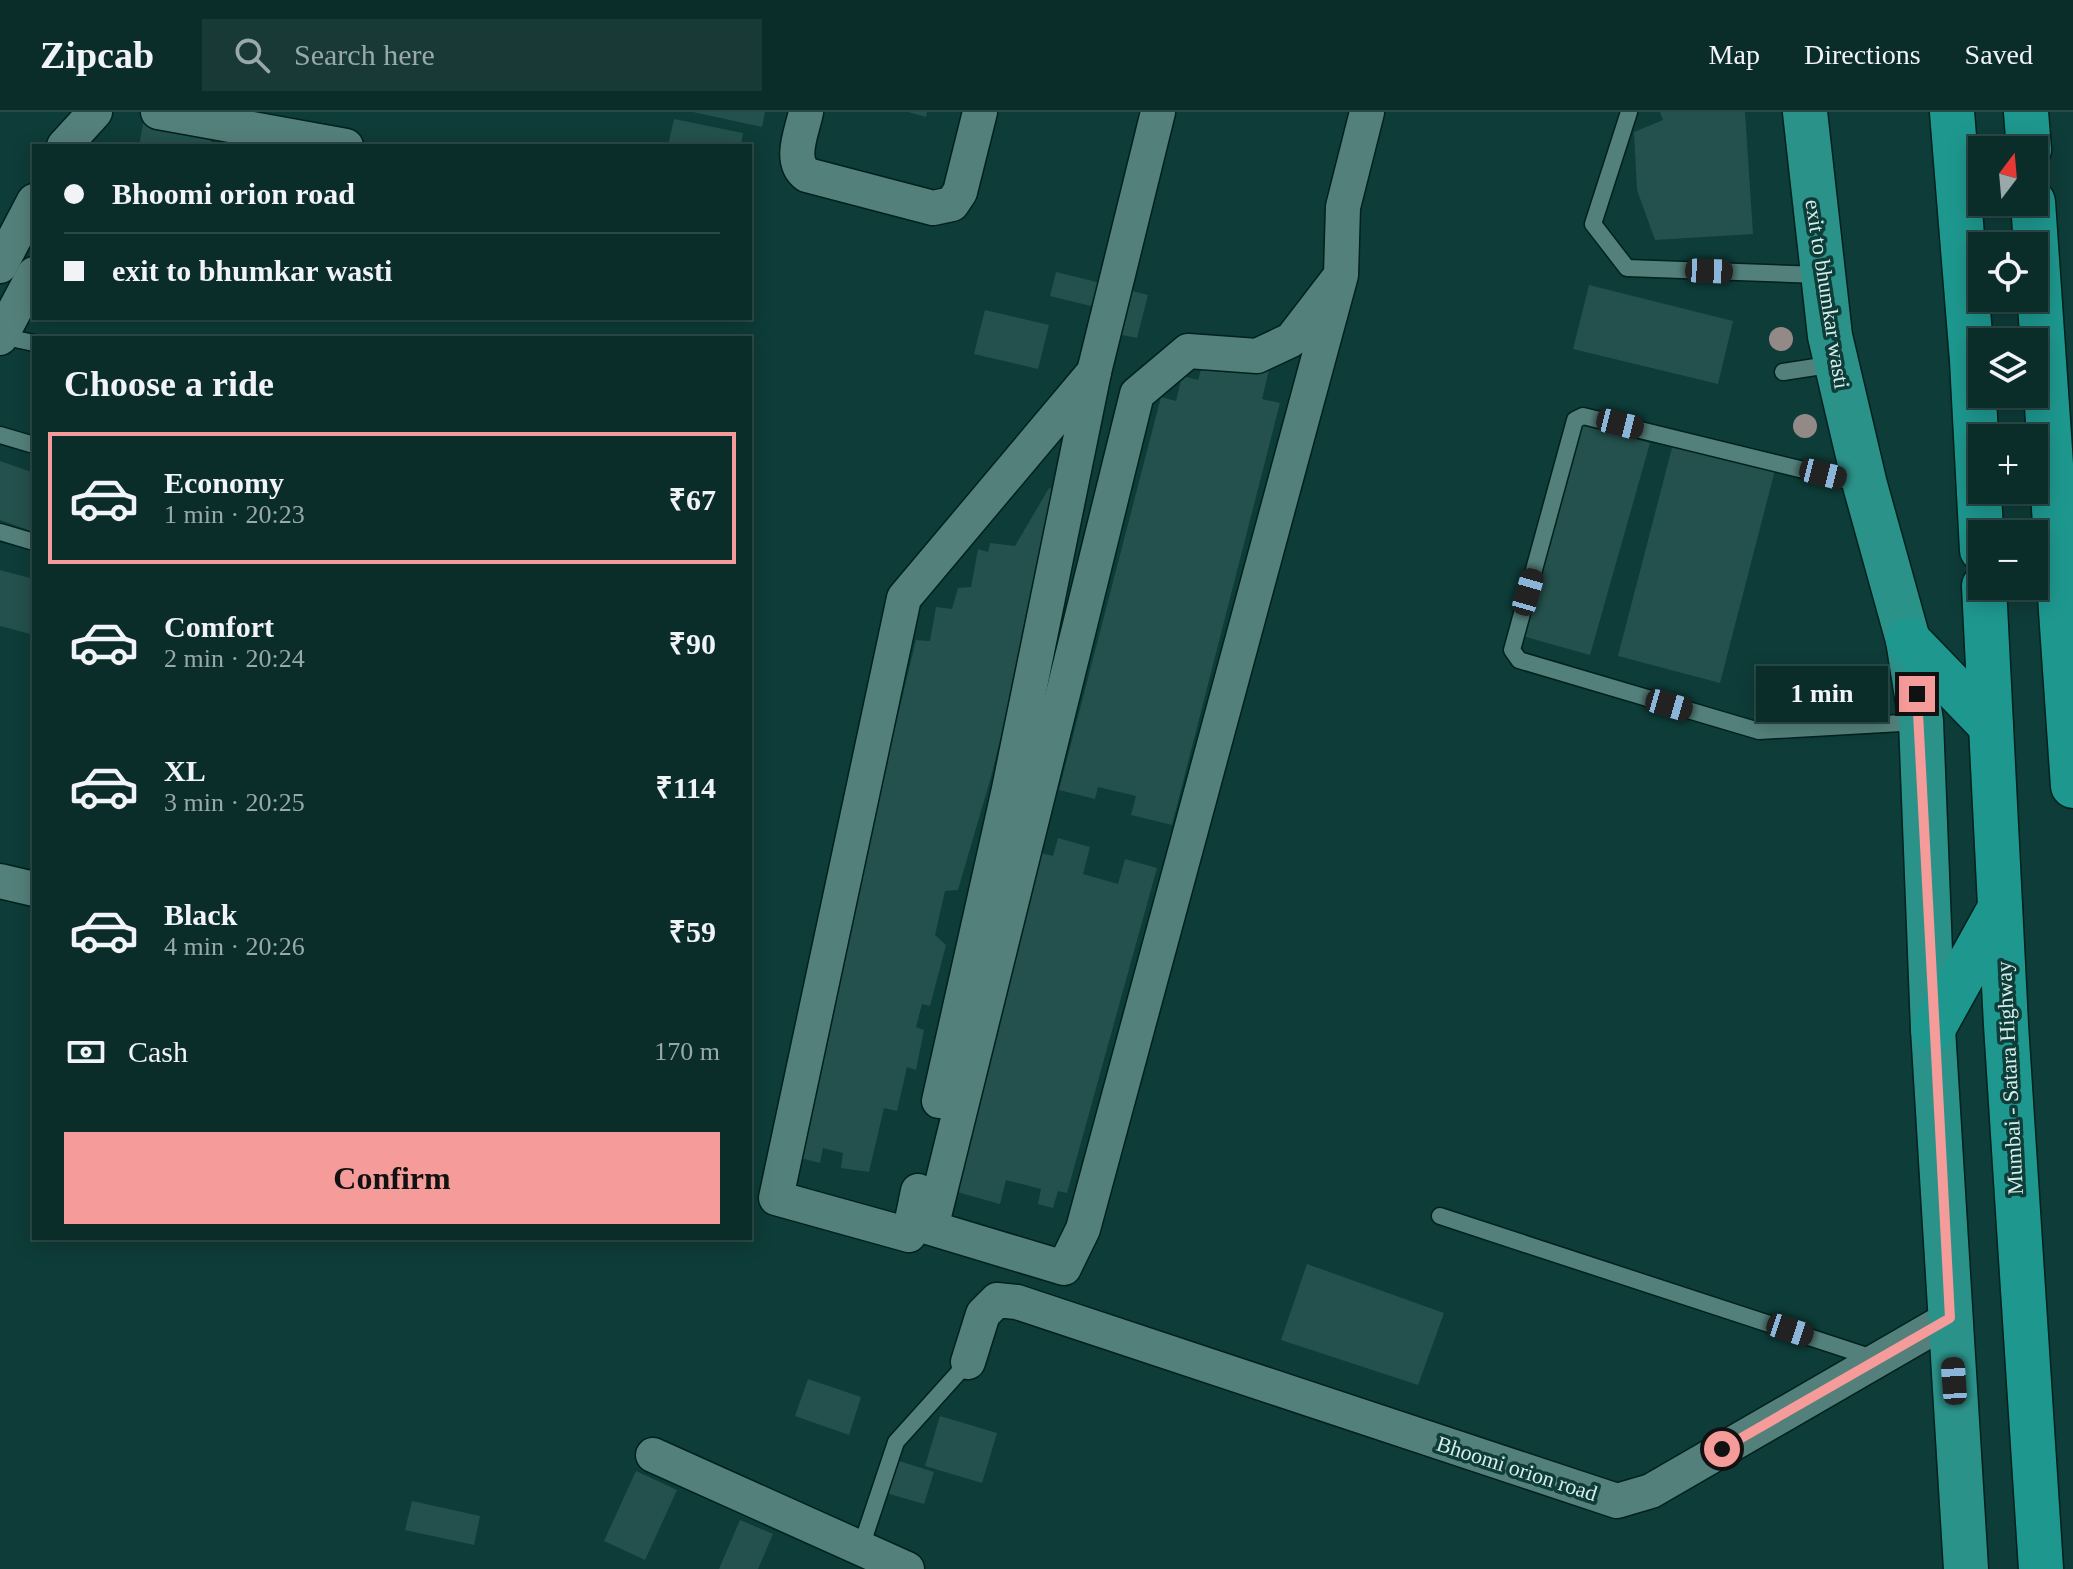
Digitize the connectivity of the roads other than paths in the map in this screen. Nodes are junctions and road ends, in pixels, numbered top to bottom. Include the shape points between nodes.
1 (95, 112) edge
2 (102, 112) edge
3 (158, 112) edge
4 (806, 112) edge
5 (980, 112) edge
6 (1158, 112) edge
7 (1367, 112) edge
8 (1629, 112) edge
9 (1805, 112) edge
10 (1952, 112) edge
11 (2026, 112) edge
12 (2028, 136) edge
13 (66, 144) edge
14 (94, 144) edge
15 (335, 144) edge
16 (32, 205) edge
17 (2034, 216) edge
18 (0, 266) edge
19 (1341, 275) junction
20 (1822, 275) junction
21 (32, 278) edge
22 (0, 337) edge
23 (32, 343) edge
24 (1836, 364) junction
25 (1094, 372) junction
26 (1783, 372) dead end
27 (0, 435) edge
28 (32, 444) edge
29 (1865, 485) junction
30 (1980, 520) edge
31 (0, 532) edge
32 (32, 541) edge
33 (1985, 600) edge
34 (1908, 640) junction
35 (2070, 684) edge
36 (1921, 721) junction
37 (1991, 726) junction
38 (2073, 786) edge
39 (0, 881) edge
40 (32, 889) edge
41 (2000, 908) junction
42 (1933, 1029) junction
43 (1440, 1216) dead end
44 (1950, 1318) junction
45 (1877, 1359) junction
46 (968, 1362) joint
47 (653, 1455) dead end
48 (861, 1547) junction
49 (907, 1569) edge
50 (1966, 1569) edge
51 (2041, 1569) edge

1 - 13 street
2 - 14 street
3 - 15 street
4 - 5 street via 796,159 799,169 819,180 933,208 952,204 960,192
6 - 25 street
7 - 19 street via 1343,207
8 - 20 lane via 1593,224 1627,268
9 - 20 main road, exit to bhumkar wasti
10 - 30 highway
11 - 12 highway
16 - 18 street
17 - 35 highway
19 - 19 street via 1291,340 1257,356 1188,351 1137,394 931,1228 1064,1268 1083,1229
20 - 24 main road, exit to bhumkar wasti
21 - 22 street
22 - 23 lane
24 - 26 lane
24 - 29 main road, exit to bhumkar wasti
25 - 25 street via 904,598 776,1198 909,1235 1009,789
27 - 28 lane
29 - 34 main road, exit to bhumkar wasti
29 - 36 lane via 1583,416 1575,420 1512,650 1519,660 1759,731
31 - 32 lane
33 - 37 highway, Mumbai - Satara Highway
34 - 36 main road, exit to bhumkar wasti
34 - 37 highway
35 - 38 highway
36 - 42 main road, exit to bhumkar wasti
37 - 41 highway, Mumbai - Satara Highway
39 - 40 street
41 - 42 highway
41 - 51 highway, Mumbai - Satara Highway
42 - 44 main road, exit to bhumkar wasti
43 - 45 lane
44 - 45 street, Bhoomi orion road
44 - 50 main road, exit to bhumkar wasti
45 - 46 street, Bhoomi orion road via 1651,1491 1617,1501 1017,1302 997,1300 983,1314
46 - 48 lane via 896,1442
47 - 48 street
48 - 49 street

